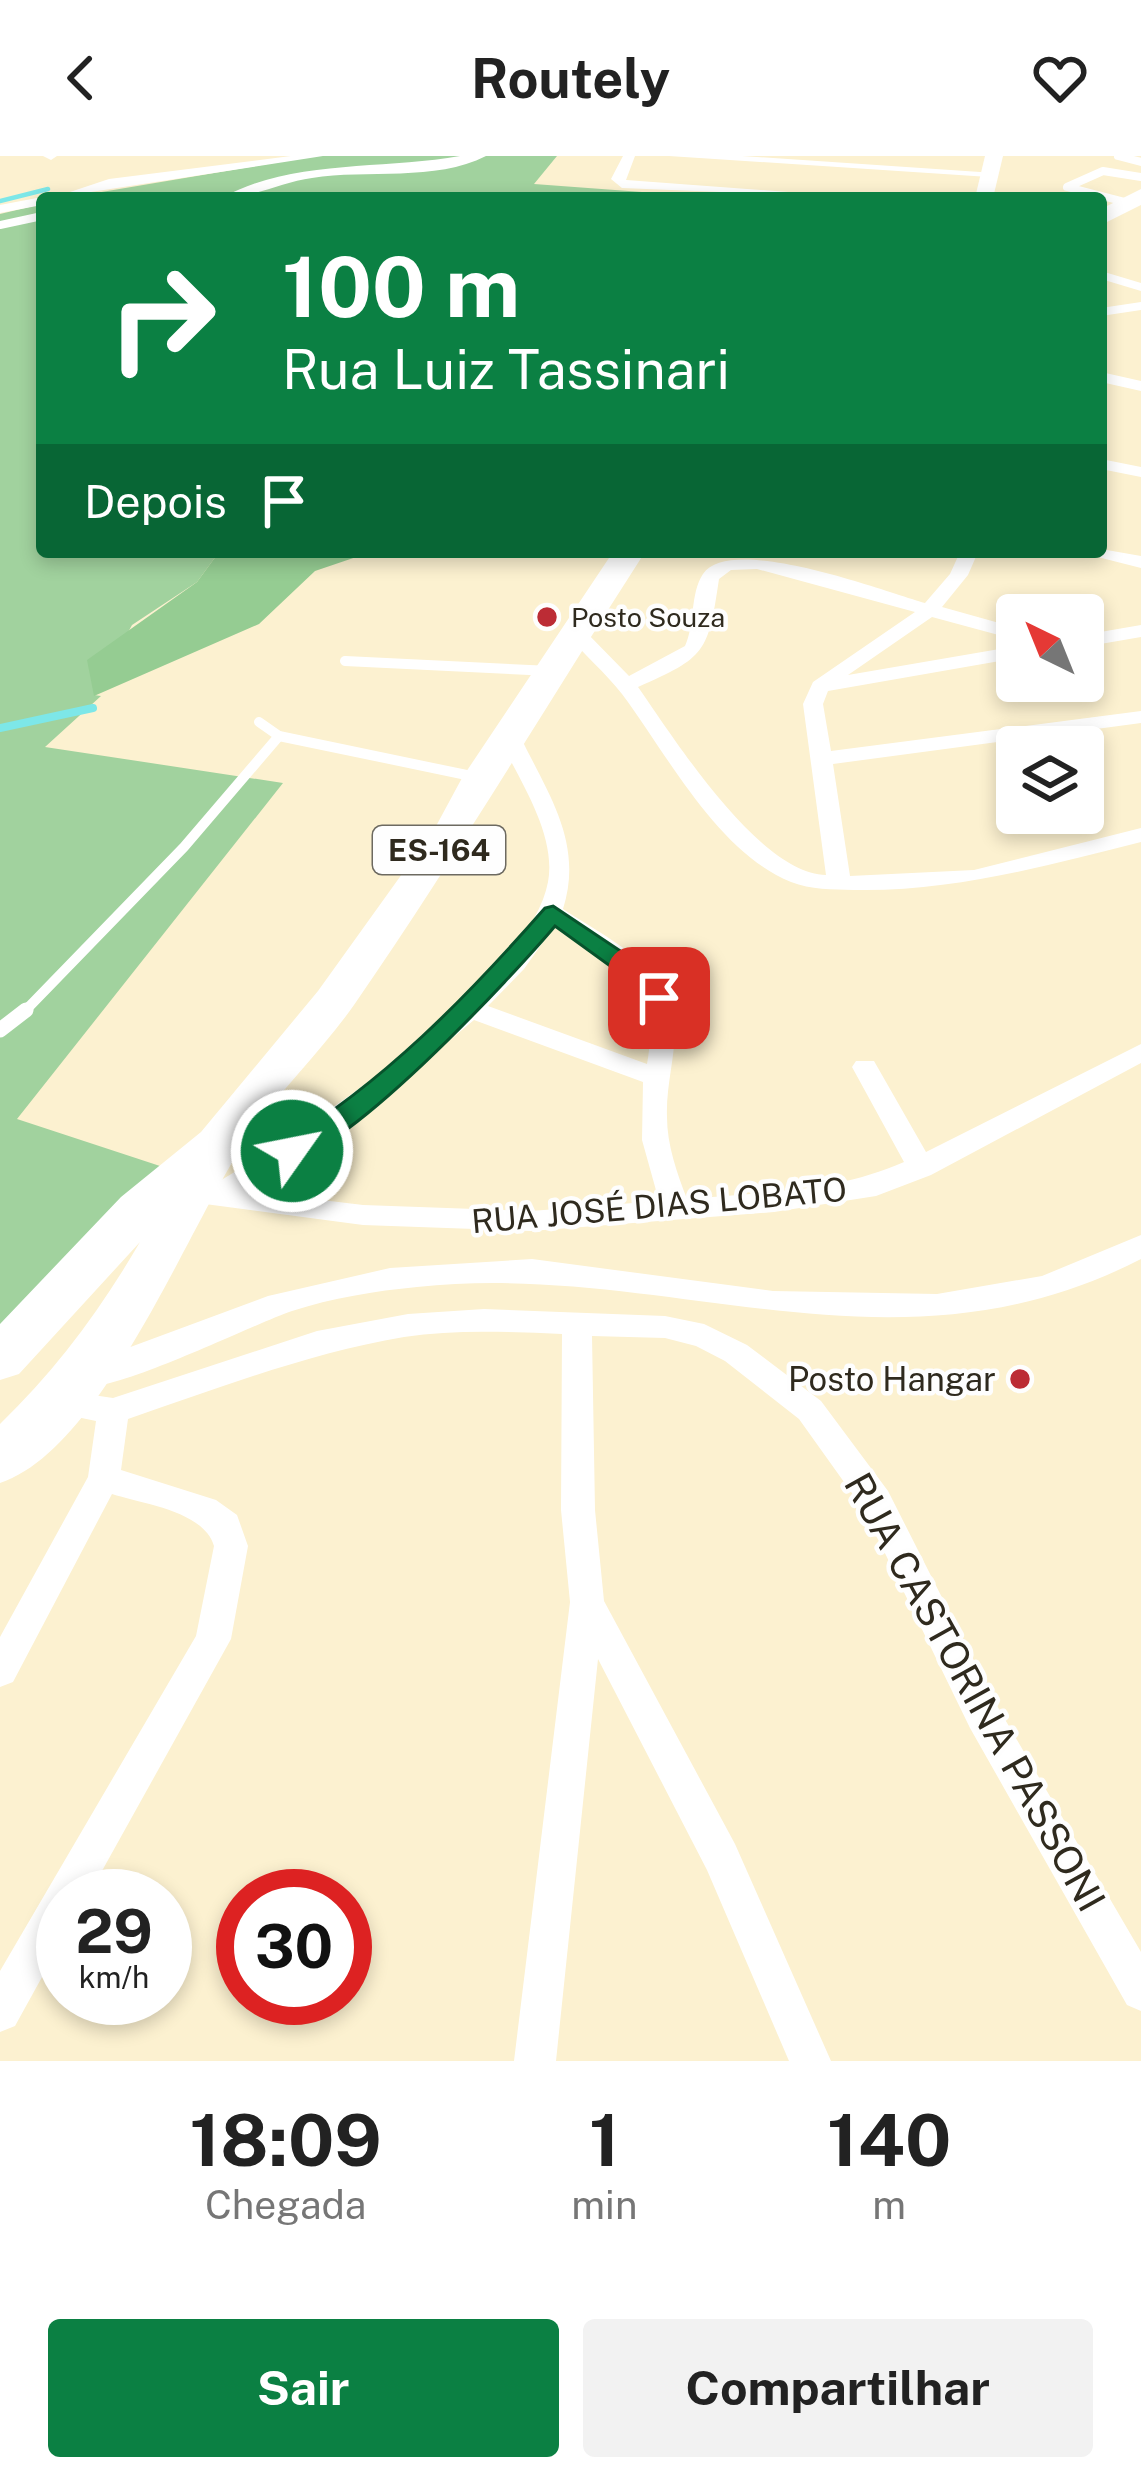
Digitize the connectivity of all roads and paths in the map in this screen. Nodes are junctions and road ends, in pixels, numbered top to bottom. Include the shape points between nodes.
1 (317, 156) edge
2 (480, 156) edge
3 (629, 156) edge
4 (675, 156) edge
5 (1118, 156) edge
6 (174, 158) edge
7 (1141, 162) edge
8 (992, 165) edge
9 (1141, 176) edge
10 (88, 189) junction
11 (78, 192) edge
12 (103, 192) edge
13 (248, 192) edge
14 (760, 192) edge
15 (1089, 192) edge
16 (36, 202) edge
17 (1134, 202) edge
18 (0, 209) edge
19 (1107, 215) edge
20 (36, 216) edge
21 (0, 225) edge
22 (1141, 267) edge
23 (1107, 276) edge
24 (1121, 280) junction
25 (1141, 286) edge
26 (1107, 310) edge
27 (1141, 310) edge
28 (1107, 378) edge
29 (1141, 386) edge
30 (1107, 465) edge
31 (1141, 472) edge
32 (1107, 556) edge
33 (625, 558) edge
34 (967, 558) edge
35 (1141, 562) edge
36 (933, 607) junction
37 (996, 627) edge
38 (1141, 631) edge
39 (576, 633) junction
40 (1104, 637) edge
41 (996, 656) edge
42 (345, 662) dead end
43 (551, 671) junction
44 (626, 685) junction
45 (820, 686) junction
46 (1141, 716) edge
47 (259, 722) dead end
48 (279, 736) junction
49 (509, 736) junction
50 (821, 759) junction
51 (481, 778) junction
52 (1141, 835) edge
53 (839, 883) junction
54 (553, 914) junction
55 (470, 1009) junction
56 (0, 1030) edge
57 (1141, 1052) edge
58 (865, 1067) dead end
59 (654, 1076) junction
60 (226, 1132) junction
61 (921, 1168) junction
62 (203, 1203) junction
63 (676, 1208) junction
64 (1141, 1246) edge
65 (77, 1276) junction
66 (128, 1310) junction
67 (578, 1328) junction
68 (0, 1359) edge
69 (83, 1397) junction
70 (0, 1460) edge
71 (104, 1478) junction
72 (587, 1601) junction
73 (0, 1672) edge
74 (81, 1869) edge
75 (36, 1948) edge
76 (1141, 1990) edge
77 (0, 2011) edge
78 (535, 2061) edge
79 (810, 2061) edge

1 - 10 street
2 - 13 street via 409,170 310,174
3 - 14 street via 617,179 622,184
4 - 8 street
5 - 7 lane
6 - 10 street
9 - 15 lane via 1103,171 1067,187
10 - 11 street
10 - 12 street
16 - 18 street
17 - 19 highway
20 - 21 lane
22 - 24 street
23 - 24 street
24 - 25 street
26 - 27 street
28 - 29 street
30 - 31 street
32 - 35 street
33 - 39 highway, ES-164
34 - 36 street
36 - 37 street
36 - 44 street via 758,563 726,565 710,577 702,640 688,656
36 - 45 street
38 - 40 street
39 - 43 highway, ES-164
39 - 44 street
41 - 45 street
42 - 43 lane
43 - 49 highway, ES-164
44 - 53 street via 704,796 758,851 795,876
45 - 50 street via 813,704
46 - 50 street
47 - 48 lane
48 - 51 lane
48 - 56 lane via 170,862
49 - 51 highway, ES-164
49 - 54 street via 556,840
50 - 53 street
51 - 60 highway, ES-164 via 334,1001
52 - 53 street via 974,877
54 - 55 street
54 - 59 street via 640,975 659,998 664,1021
55 - 59 street
55 - 62 street via 329,1128
57 - 61 street, RUA JOSÉ DIAS LOBATO
58 - 61 street
59 - 63 street via 653,1119
60 - 62 highway, ES-164
60 - 65 highway, ES-164
61 - 63 street, RUA JOSÉ DIAS LOBATO via 876,1186
62 - 63 street, RUA JOSÉ DIAS LOBATO via 433,1220
62 - 66 highway, ES-164
64 - 69 street via 1113,1263 1012,1293 911,1305 726,1296 548,1272 381,1282 281,1303 133,1363
65 - 66 highway via 118,1288
65 - 68 highway, ES-164
66 - 69 highway, ES-164
67 - 69 street, RUA CASTORINA PASSONI via 484,1320 408,1325
67 - 72 street
67 - 76 street, RUA CASTORINA PASSONI via 665,1327 704,1336 810,1410 876,1501 983,1717
69 - 70 highway, ES-164
69 - 71 street
71 - 73 street
71 - 74 street via 204,1510 225,1526 231,1546 213,1639
72 - 78 street
72 - 79 street via 722,1857
75 - 77 street

